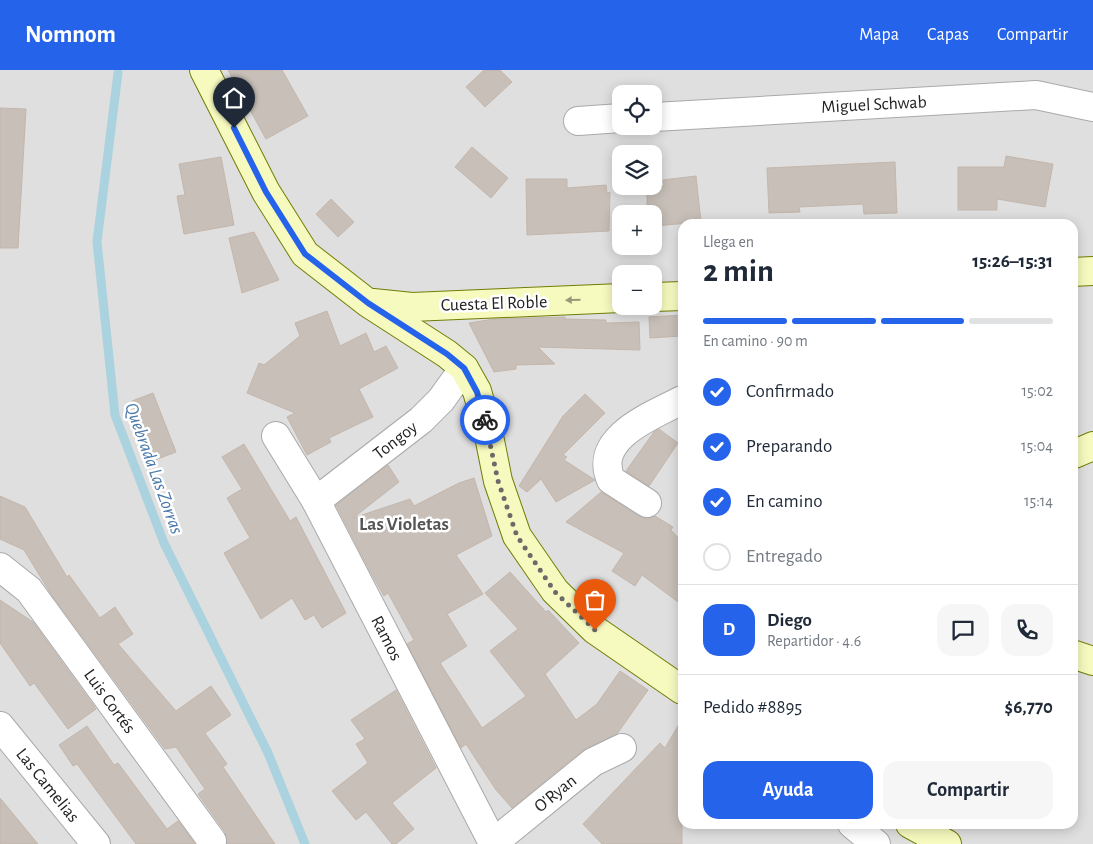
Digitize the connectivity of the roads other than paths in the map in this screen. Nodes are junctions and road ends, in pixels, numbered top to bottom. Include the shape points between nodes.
1 (204, 70) edge
2 (1093, 107) edge
3 (662, 117) edge
4 (612, 119) edge
5 (578, 121) dead end
6 (1093, 271) edge
7 (1078, 272) edge
8 (678, 296) edge
9 (662, 297) edge
10 (612, 298) edge
11 (368, 303) junction
12 (464, 368) junction
13 (678, 402) edge
14 (276, 436) dead end
15 (1093, 446) edge
16 (1078, 452) edge
17 (316, 502) junction
18 (647, 503) dead end
19 (0, 566) edge
20 (1078, 656) edge
21 (1093, 661) edge
22 (678, 687) edge
23 (0, 726) edge
24 (622, 748) dead end
25 (858, 829) edge
26 (919, 829) edge
27 (212, 841) dead end
28 (493, 843) edge
29 (96, 844) edge
30 (876, 844) edge
31 (946, 844) edge

1 - 11 main road via 266,192 305,254
2 - 3 street, Miguel Schwab via 1036,95
4 - 5 street
6 - 7 main road
8 - 9 main road
10 -> 11 main road, Cuesta El Roble via 412,307
11 - 12 main road
12 - 17 street, Tongoy via 441,400 421,420
12 - 22 main road via 477,392 498,481 517,536 555,592 595,630
13 - 18 street via 634,424 610,450 607,463 612,480
14 - 17 street, Ramos
15 - 16 main road
17 - 28 street, Ramos
19 - 27 street, Luis Cortés via 29,590
20 - 21 main road
23 - 29 street, Las Camelias
24 - 28 street, O'Ryan via 593,762
25 - 30 street
26 - 31 main road

